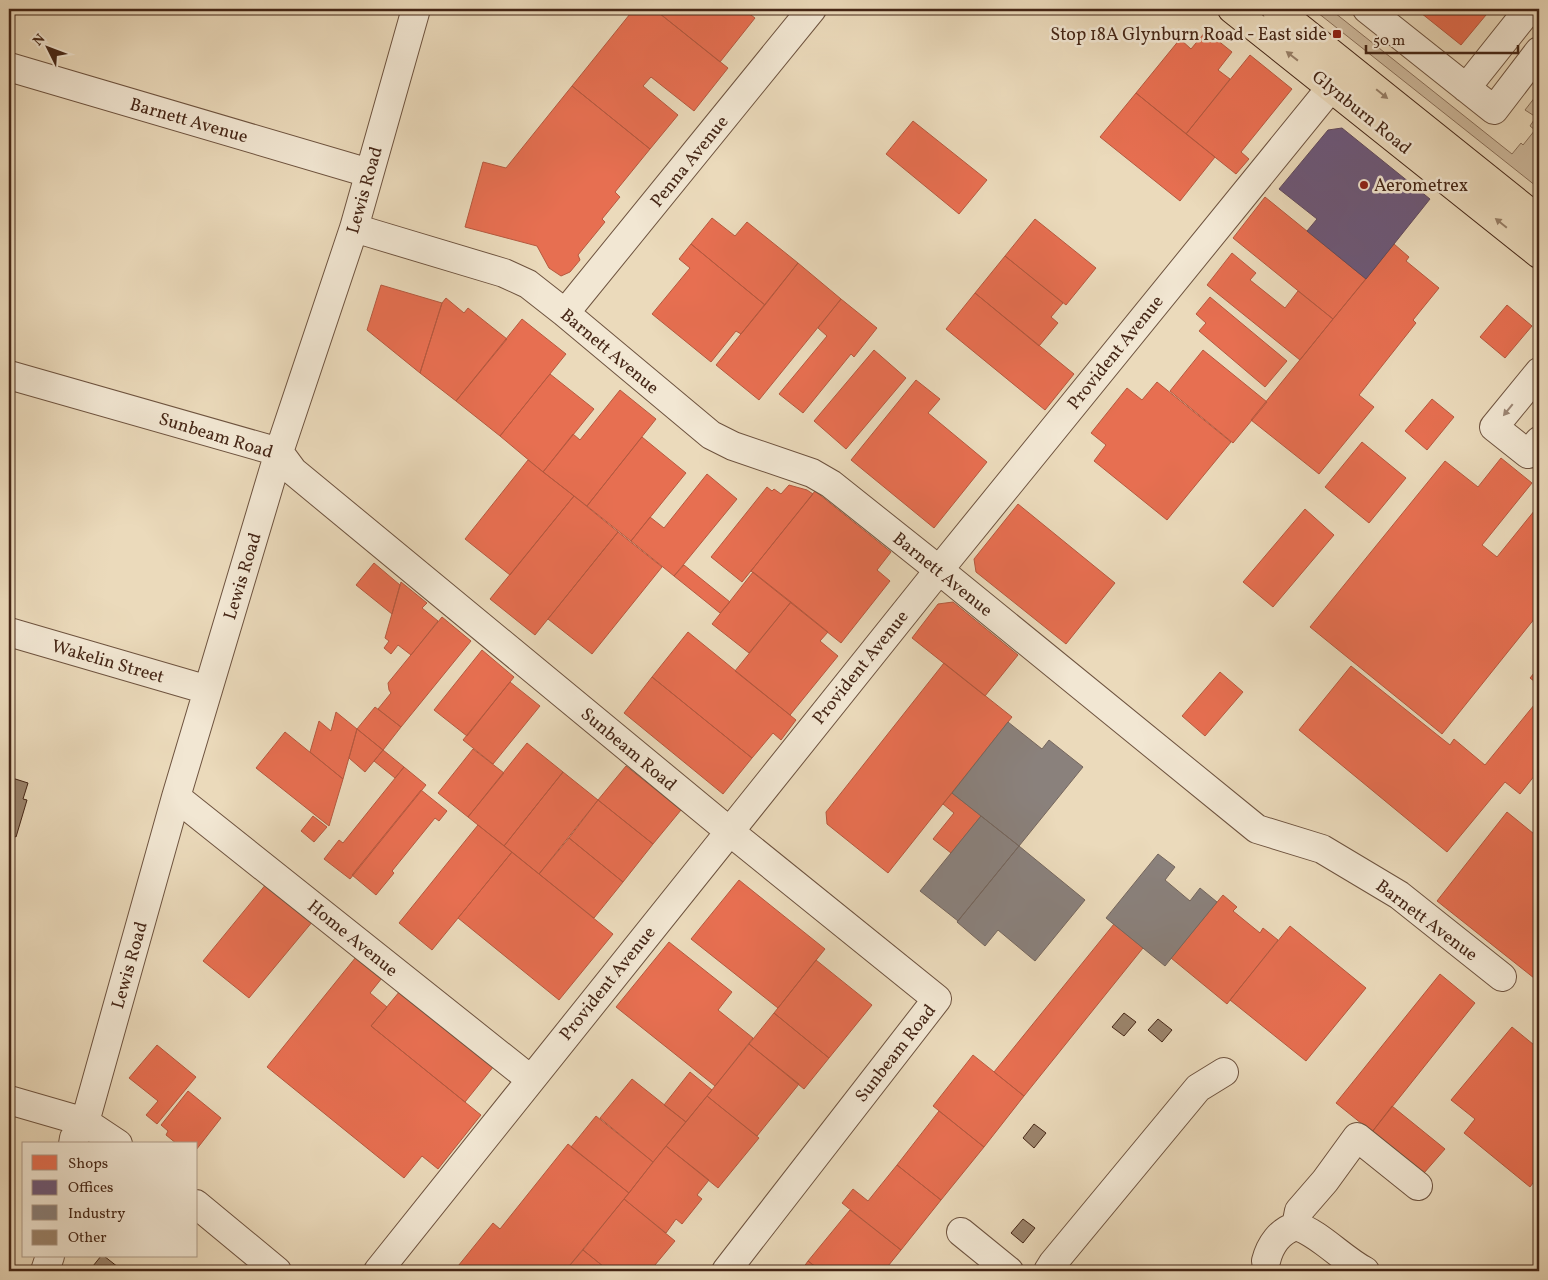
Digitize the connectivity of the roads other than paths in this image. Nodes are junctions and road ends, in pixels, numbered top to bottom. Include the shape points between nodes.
1 (416, 9) edge
2 (812, 9) edge
3 (1232, 9) edge
4 (1276, 9) edge
5 (1367, 9) edge
6 (1534, 36) edge
7 (1348, 66) junction
8 (9, 67) edge
9 (1331, 87) junction
10 (1466, 88) junction
11 (369, 173) junction
12 (1539, 220) edge
13 (354, 228) junction
14 (1539, 254) edge
15 (565, 313) junction
16 (1539, 372) edge
17 (9, 375) edge
18 (1539, 441) edge
19 (280, 452) junction
20 (939, 570) junction
21 (9, 632) edge
22 (208, 690) junction
23 (176, 797) junction
24 (729, 831) junction
25 (1502, 977) dead end
26 (1224, 1072) dead end
27 (530, 1079) junction
28 (9, 1100) edge
29 (79, 1133) edge
30 (111, 1142) edge
31 (1418, 1186) dead end
32 (198, 1206) edge
33 (1296, 1226) junction
34 (961, 1232) dead end
35 (49, 1258) edge
36 (1262, 1268) edge
37 (45, 1271) edge
38 (277, 1271) edge
39 (378, 1271) edge
40 (726, 1271) edge
41 (1009, 1271) edge
42 (1048, 1271) edge
43 (1365, 1271) edge

1 - 11 street, Lewis Road
2 - 15 street, Penna Avenue
9 -> 3 main road, Glynburn Road
4 - 7 main road, Glynburn Road
5 - 10 street
6 - 10 street
6 - 10 street via 1494,110
7 - 9 street, Provident Avenue
7 -> 12 main road, Glynburn Road
8 - 11 street, Barnett Avenue
14 -> 9 main road, Glynburn Road
9 - 20 street, Provident Avenue
11 - 13 street, Lewis Road
13 - 15 street, Barnett Avenue via 504,273 528,284
13 - 19 street, Lewis Road
15 - 20 street, Barnett Avenue via 711,435 733,446 812,473 831,484
16 -> 18 street via 1494,427 1528,454
17 - 19 street, Sunbeam Road
19 - 22 street, Lewis Road
19 - 24 street, Sunbeam Road via 293,471
20 - 24 street, Provident Avenue
20 - 25 street, Barnett Avenue via 1256,829 1322,849 1390,890
21 - 22 street, Wakelin Street
22 - 23 street, Lewis Road
23 - 27 street, Home Avenue
23 - 29 street, Lewis Road
24 - 27 street, Provident Avenue
24 - 40 street, Sunbeam Road via 937,999
26 - 42 street via 1198,1088
27 - 39 street, Provident Avenue
28 - 29 street
29 - 30 street
31 - 33 street via 1357,1137 1299,1211
32 - 38 street
33 - 36 street via 1286,1229 1269,1250
33 - 43 street via 1306,1229 1350,1264
34 - 41 street
35 - 37 street

